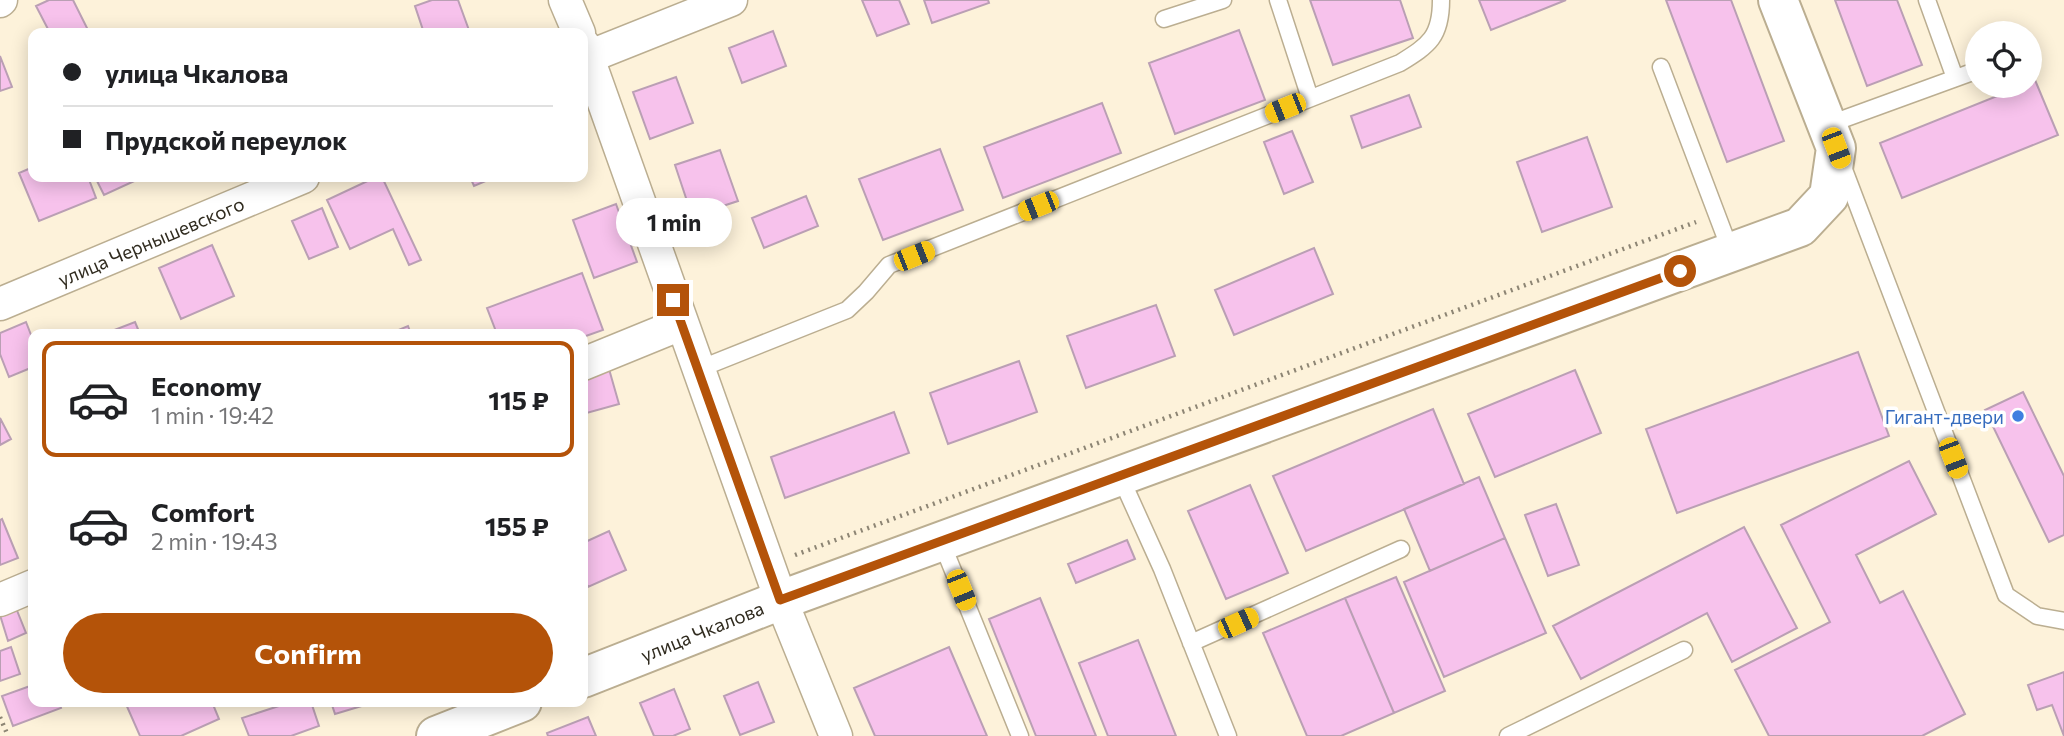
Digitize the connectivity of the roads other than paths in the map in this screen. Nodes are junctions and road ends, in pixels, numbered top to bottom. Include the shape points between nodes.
1 (565, 0) edge
2 (731, 0) edge
3 (1223, 0) edge
4 (1278, 0) edge
5 (1441, 0) edge
6 (1779, 0) edge
7 (1927, 0) edge
8 (1164, 19) dead end
9 (576, 28) edge
10 (588, 46) edge
11 (588, 62) edge
12 (1661, 67) dead end
13 (1965, 75) edge
14 (1955, 78) junction
15 (1310, 98) junction
16 (1831, 136) junction
17 (291, 182) edge
18 (1731, 253) junction
19 (0, 304) edge
20 (681, 324) junction
21 (588, 362) edge
22 (699, 369) junction
23 (1120, 476) junction
24 (941, 541) junction
25 (1401, 549) dead end
26 (775, 582) junction
27 (28, 588) edge
28 (0, 600) edge
29 (2064, 621) edge
30 (1191, 643) junction
31 (1684, 650) dead end
32 (588, 676) edge
33 (510, 707) edge
34 (436, 736) edge
35 (836, 736) edge
36 (1020, 736) edge
37 (1228, 736) edge
38 (1508, 736) edge

1 - 9 street
2 - 10 street
3 - 8 lane
4 - 15 lane
5 - 15 lane via 1441,17 1428,45 1400,63
6 - 16 street
7 - 14 lane
11 - 20 street
12 - 18 lane
13 - 14 lane
14 - 16 lane
15 - 22 lane via 889,265 846,310
16 - 18 street, улица Чкалова via 1829,197 1800,227
16 - 29 lane via 2006,594 2037,616
17 - 19 street, улица Чернышевского
18 - 23 street, улица Чкалова
20 - 21 street
20 - 22 street
22 - 26 street
23 - 24 street, улица Чкалова
23 - 30 lane
24 - 26 street, улица Чкалова
24 - 36 lane
25 - 30 lane
26 - 32 street, улица Чкалова
26 - 35 street
27 - 28 street
30 - 37 lane
31 - 38 lane
33 - 34 street

